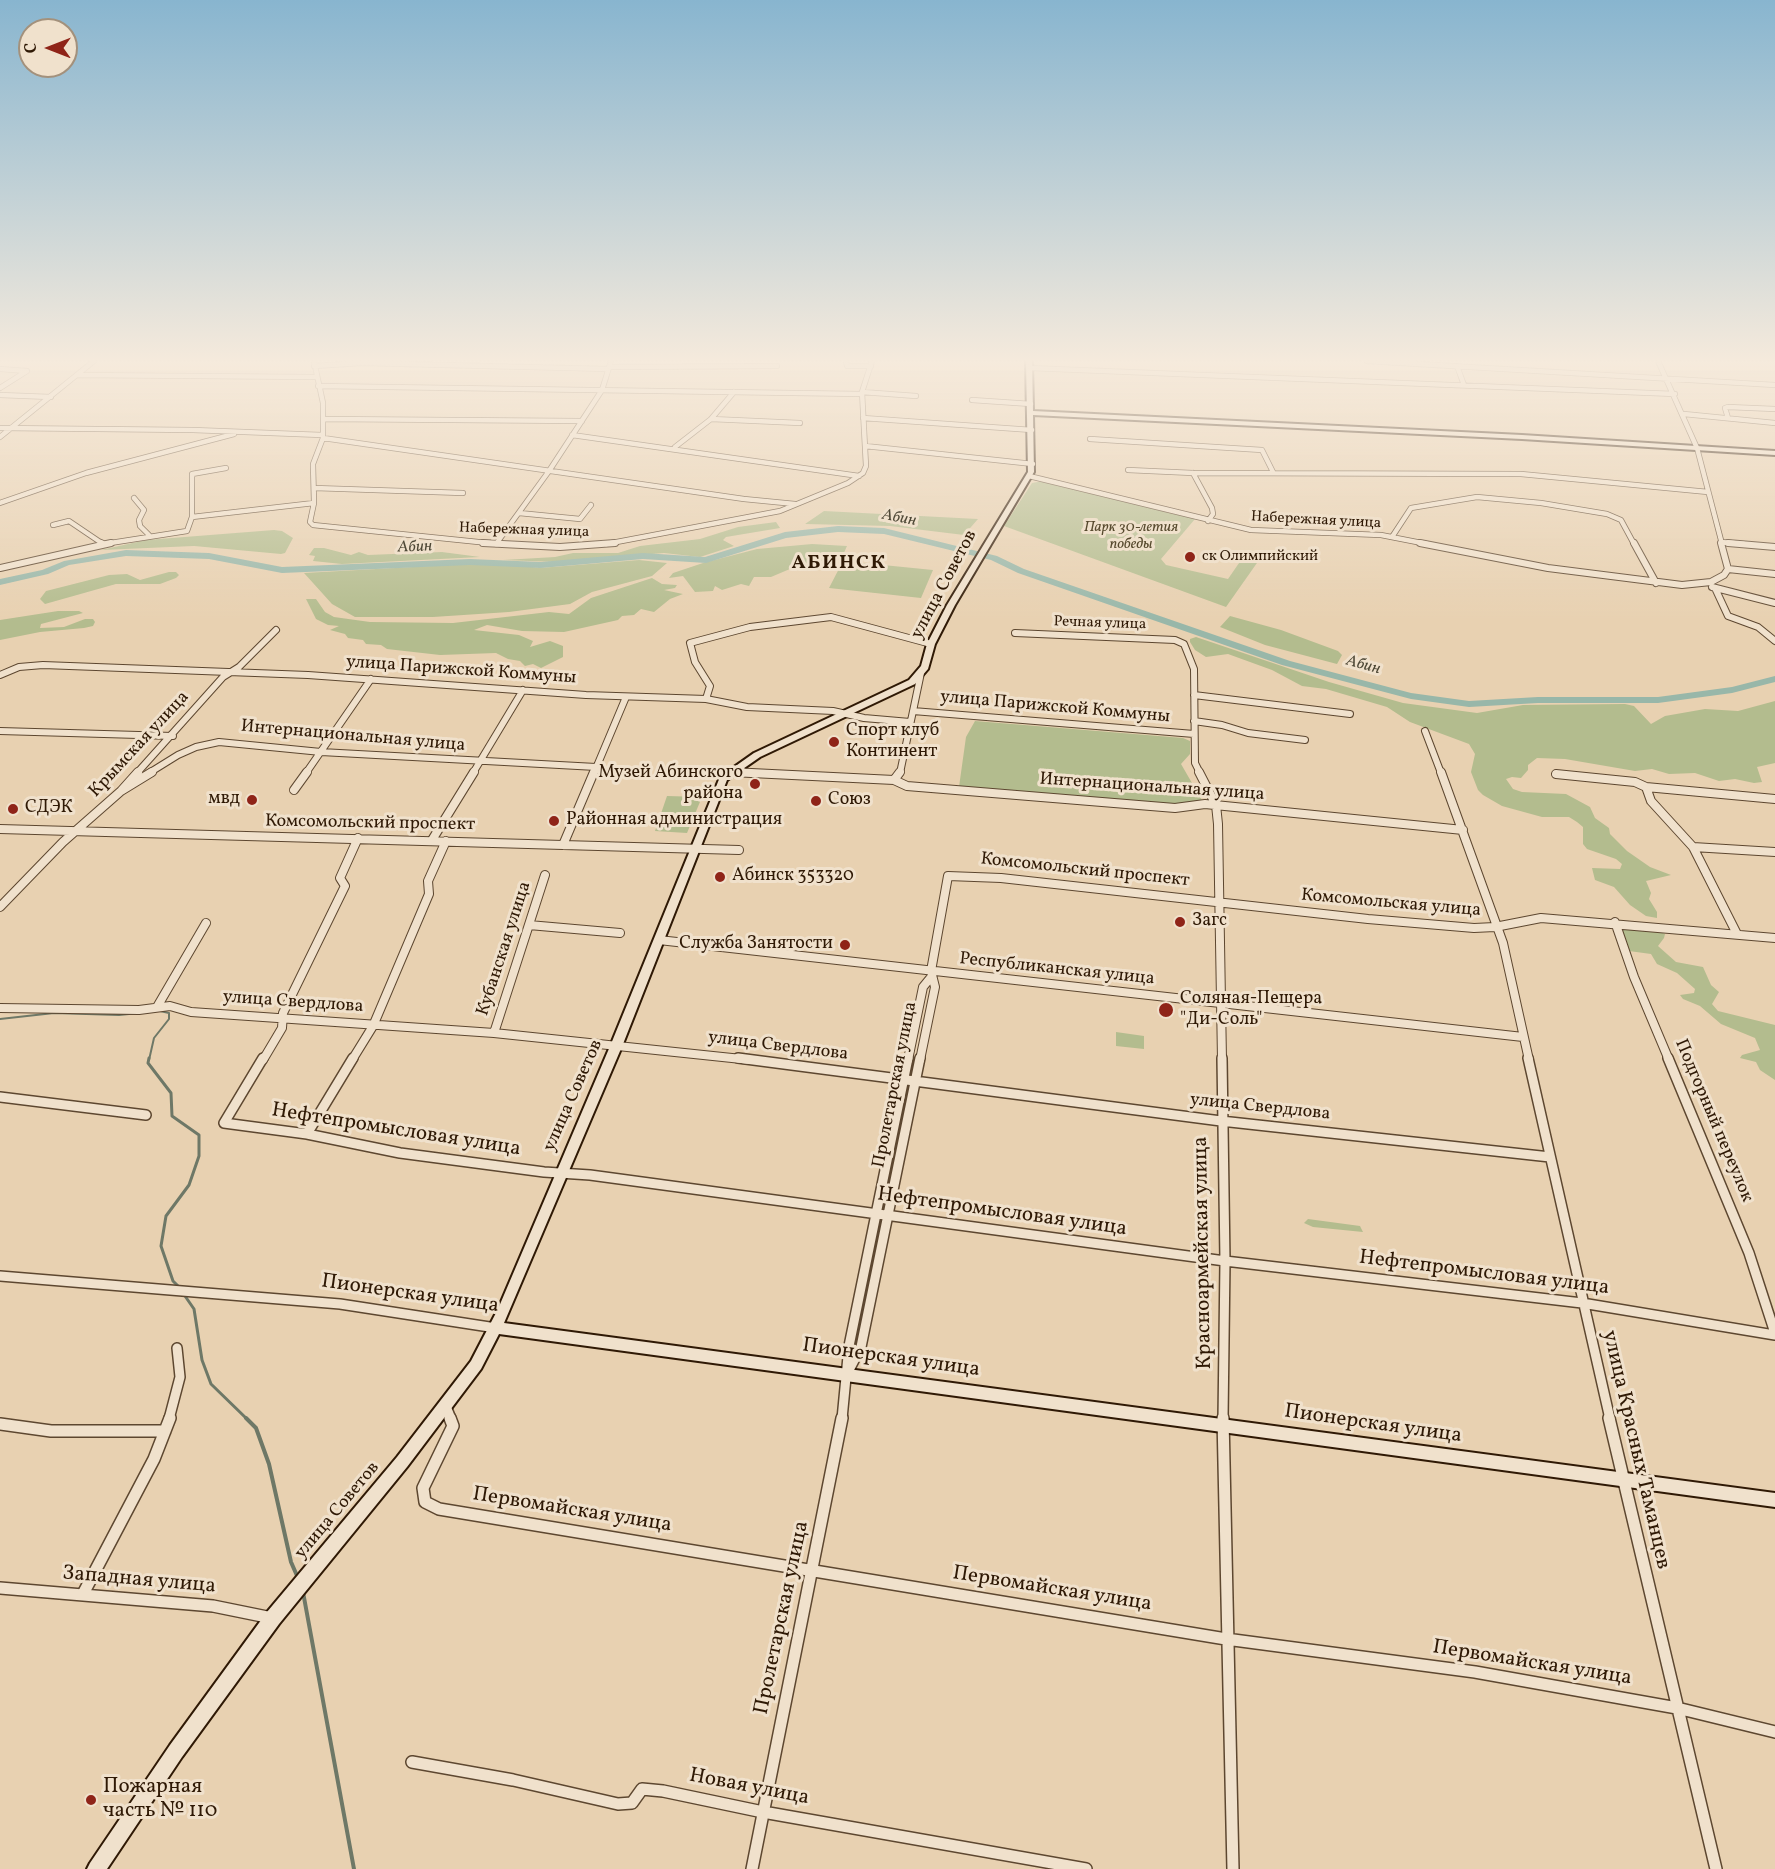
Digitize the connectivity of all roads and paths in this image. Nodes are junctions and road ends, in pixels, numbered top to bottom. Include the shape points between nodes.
1 (178, 448) edge
2 (319, 448) edge
3 (402, 448) edge
4 (564, 448) edge
5 (683, 448) edge
6 (865, 448) edge
7 (886, 448) edge
8 (1033, 448) edge
9 (1234, 448) edge
10 (1697, 448) edge
11 (1700, 448) edge
12 (1775, 453) edge
13 (1033, 464) junction
14 (226, 468) dead end
15 (1128, 470) dead end
16 (549, 471) junction
17 (1273, 472) junction
18 (1193, 473) junction
19 (859, 476) junction
20 (1029, 476) junction
21 (314, 488) junction
22 (1708, 492) junction
23 (463, 493) dead end
24 (134, 498) dead end
25 (0, 503) edge
26 (314, 503) junction
27 (803, 504) junction
28 (591, 505) dead end
29 (519, 513) junction
30 (192, 516) junction
31 (1208, 521) junction
32 (53, 525) dead end
33 (149, 535) junction
34 (1392, 537) junction
35 (1721, 542) junction
36 (103, 544) junction
37 (495, 544) junction
38 (1775, 547) edge
39 (0, 568) edge
40 (1728, 568) junction
41 (1775, 574) edge
42 (1656, 583) junction
43 (1702, 584) junction
44 (1715, 588) junction
45 (1775, 603) edge
46 (276, 630) dead end
47 (1015, 633) dead end
48 (1774, 641) edge
49 (931, 644) junction
50 (1184, 644) joint
51 (921, 673) junction
52 (228, 674) junction
53 (0, 675) edge
54 (371, 679) junction
55 (523, 690) junction
56 (1194, 695) junction
57 (626, 697) junction
58 (706, 699) junction
59 (913, 711) junction
60 (845, 713) junction
61 (1350, 714) dead end
62 (1194, 721) junction
63 (910, 722) junction
64 (0, 731) edge
65 (1425, 731) dead end
66 (1194, 734) junction
67 (173, 736) junction
68 (1305, 740) dead end
69 (321, 752) junction
70 (477, 762) junction
71 (596, 767) junction
72 (731, 772) junction
73 (1556, 774) dead end
74 (894, 780) junction
75 (1646, 787) junction
76 (294, 790) dead end
77 (121, 792) junction
78 (1775, 799) edge
79 (1216, 805) junction
80 (0, 829) edge
81 (75, 830) junction
82 (1463, 830) junction
83 (358, 838) junction
84 (432, 840) junction
85 (446, 841) junction
86 (563, 845) junction
87 (1693, 847) junction
88 (695, 849) junction
89 (739, 850) dead end
90 (1775, 852) edge
91 (545, 875) dead end
92 (948, 876) joint
93 (1219, 901) junction
94 (0, 907) edge
95 (1615, 922) junction
96 (206, 923) dead end
97 (529, 925) junction
98 (1495, 927) junction
99 (620, 933) dead end
100 (1737, 934) junction
101 (1775, 938) edge
102 (659, 940) junction
103 (931, 974) junction
104 (1220, 1004) junction
105 (156, 1007) junction
106 (0, 1008) edge
107 (283, 1020) junction
108 (373, 1026) junction
109 (494, 1033) junction
110 (1523, 1037) junction
111 (617, 1044) junction
112 (904, 1078) junction
113 (915, 1082) junction
114 (0, 1096) edge
115 (146, 1116) dead end
116 (1221, 1121) junction
117 (307, 1134) junction
118 (1550, 1157) junction
119 (561, 1172) junction
120 (876, 1214) junction
121 (888, 1216) junction
122 (1225, 1261) junction
123 (0, 1276) edge
124 (1582, 1303) junction
125 (496, 1328) junction
126 (1775, 1334) edge
127 (177, 1348) dead end
128 (847, 1374) junction
129 (446, 1406) junction
130 (0, 1424) edge
131 (1223, 1426) junction
132 (165, 1431) junction
133 (1624, 1481) junction
134 (1775, 1500) edge
135 (814, 1571) junction
136 (0, 1588) edge
137 (83, 1594) junction
138 (273, 1618) junction
139 (1226, 1639) junction
140 (1677, 1708) junction
141 (1775, 1732) edge
142 (412, 1762) dead end
143 (763, 1812) junction
144 (96, 1869) edge
145 (752, 1869) edge
146 (1086, 1869) edge
147 (1233, 1869) edge
148 (1716, 1869) edge

1 - 25 street via 95,470
2 - 21 street via 313,464
3 - 16 street
4 - 16 street
5 - 19 street
6 - 19 street via 866,466
7 - 13 street
8 - 13 main road, улица Советов
9 - 17 street via 1262,450
10 - 22 street
11 - 12 main road
13 - 20 main road, улица Советов
14 - 30 street via 192,474
15 - 18 street
16 - 27 street via 754,501
16 - 29 street
17 - 18 street
17 - 22 street via 1521,474
18 - 31 street via 1212,508
19 - 27 street, Набережная улица
20 - 31 street, Набережная улица
20 - 49 main road, улица Советов
21 - 23 street
21 - 26 street
22 - 35 street
24 - 33 street via 144,510 140,526
26 - 30 street
26 - 37 street, Набережная улица via 310,520 314,525
27 - 37 street, Набережная улица via 595,546
28 - 29 street via 580,519
29 - 37 street
30 - 33 street via 187,531
31 - 34 street, Набережная улица via 1255,531
32 - 36 street via 69,521
33 - 36 street
34 - 42 street, Набережная улица via 1548,568
34 - 42 street, Набережная улица via 1411,508 1477,497 1607,514 1621,520
35 - 38 street
35 - 40 street
36 - 39 street
40 - 41 street
40 - 43 street via 1718,579
42 - 43 street, Набережная улица
43 - 44 street, Набережная улица
44 - 45 street, Набережная улица
44 - 48 street via 1728,616 1767,632
46 - 52 street, Крымская улица
47 - 50 street, Речная улица via 1164,638
49 - 51 main road, улица Советов
49 - 58 street via 831,617 758,625 693,640 690,649 710,686
50 - 56 street, Красноармейская улица via 1194,669
51 - 59 street
51 - 60 main road, улица Советов via 912,682
52 - 53 street, улица Парижской Коммуны via 43,665
52 - 54 street, улица Парижской Коммуны
52 - 67 street, Крымская улица
54 - 55 street, улица Парижской Коммуны
54 - 69 street
55 - 57 street, улица Парижской Коммуны
55 - 70 street
56 - 61 street
56 - 62 street, Красноармейская улица
57 - 58 street, улица Парижской Коммуны
57 - 71 street
58 - 60 street, улица Парижской Коммуны via 747,707
59 - 63 street
59 - 66 street, улица Парижской Коммуны
60 - 63 street, улица Парижской Коммуны
60 - 72 main road, улица Советов via 757,754
62 - 66 street, Красноармейская улица
62 - 68 street
63 - 74 street via 899,776
64 - 67 street
65 - 82 street, улица Красных Таманцев
66 - 79 street, Красноармейская улица via 1195,763
67 - 77 street, Крымская улица
69 - 70 street, Интернациональная улица
69 - 76 street
69 - 77 street, Интернациональная улица via 234,742 206,744 178,755
70 - 71 street, Интернациональная улица
70 - 84 street
71 - 86 street
72 - 74 street, Интернациональная улица
72 - 88 main road, улица Советов via 723,779
73 - 75 street via 1635,782
74 - 79 street, Интернациональная улица via 907,786 1163,807
75 - 78 street
75 - 87 street via 1651,801
77 - 81 street, Крымская улица
79 - 82 street, Интернациональная улица
79 - 93 street, Красноармейская улица
80 - 81 street, Комсомольский проспект
81 - 83 street, Комсомольский проспект
81 - 94 street, Крымская улица
82 - 98 street, улица Красных Таманцев
83 - 84 street, Комсомольский проспект
83 - 107 street via 340,878 345,886
84 - 85 street, Комсомольский проспект
85 - 86 street, Комсомольский проспект
85 - 108 street via 428,881 429,894
86 - 88 street, Комсомольский проспект
87 - 90 street
87 - 100 street
88 - 89 street, Комсомольский проспект
88 - 102 main road, улица Советов
91 - 97 street, Кубанская улица
92 - 93 street, Комсомольский проспект
92 - 103 street, Пролетарская улица
93 - 98 street, Комсомольская улица via 1368,919
93 - 104 street, Красноармейская улица
95 - 98 street, Комсомольская улица via 1541,918
95 - 100 street, Комсомольская улица
95 - 126 street, Подгорный переулок via 1634,977 1749,1253
96 - 105 street
97 - 99 street
97 - 109 street, Кубанская улица
98 - 110 street, улица Красных Таманцев via 1503,943
100 - 101 street, Комсомольская улица
102 - 103 street, Республиканская улица
102 - 111 main road, улица Советов
103 - 104 street, Республиканская улица
103 - 112 street, Пролетарская улица via 923,987
103 - 113 street, Пролетарская улица via 935,987
104 - 110 street, Республиканская улица
104 - 116 street, Красноармейская улица
105 - 106 street, улица Свердлова
105 - 107 street, улица Свердлова
107 - 108 street, улица Свердлова
107 - 117 street, Нефтепромысловая улица via 282,1028 224,1123
108 - 109 street, улица Свердлова
108 - 117 street
109 - 111 street, улица Свердлова
110 - 118 street, улица Красных Таманцев
111 - 112 street, улица Свердлова
111 - 119 main road, улица Советов
112 - 113 street, улица Свердлова
112 - 120 street, Пролетарская улица
113 - 116 street, улица Свердлова
113 - 121 street, Пролетарская улица
114 - 115 street
116 - 118 street, улица Свердлова
116 - 122 street, Красноармейская улица
117 - 119 street, Нефтепромысловая улица via 400,1153
118 - 124 street, улица Красных Таманцев
119 - 120 street, Нефтепромысловая улица
119 - 125 main road, улица Советов
120 - 121 street, Нефтепромысловая улица
120 - 128 street, Пролетарская улица via 849,1346
121 - 122 street, Нефтепромысловая улица
121 - 128 street, Пролетарская улица via 861,1347
122 - 124 street, Нефтепромысловая улица
122 - 131 street, Красноармейская улица
123 - 125 street, Пионерская улица via 340,1304
124 - 126 street, Нефтепромысловая улица
124 - 133 street, улица Красных Таманцев
125 - 128 main road, Пионерская улица
125 - 129 main road, улица Советов via 476,1365
127 - 132 street via 180,1377
128 - 131 main road, Пионерская улица
128 - 135 street, Пролетарская улица via 842,1426
129 - 135 street, Первомайская улица via 453,1426 423,1488 424,1502 430,1506
129 - 138 main road, улица Советов
130 - 132 street via 51,1431
131 - 133 main road, Пионерская улица
131 - 139 street, Красноармейская улица
132 - 137 street
133 - 134 main road, Пионерская улица
133 - 140 street, улица Красных Таманцев
135 - 139 street, Первомайская улица
135 - 143 street, Пролетарская улица
136 - 137 street, Западная улица
137 - 138 street, Западная улица via 213,1606
138 - 144 main road, улица Советов
139 - 140 street, Первомайская улица via 1475,1672
139 - 147 street, Красноармейская улица
140 - 141 street, Первомайская улица
140 - 148 street, улица Красных Таманцев
142 - 143 street, Новая улица via 618,1804 632,1803 642,1789
143 - 145 street, Пролетарская улица
143 - 146 street, Новая улица

